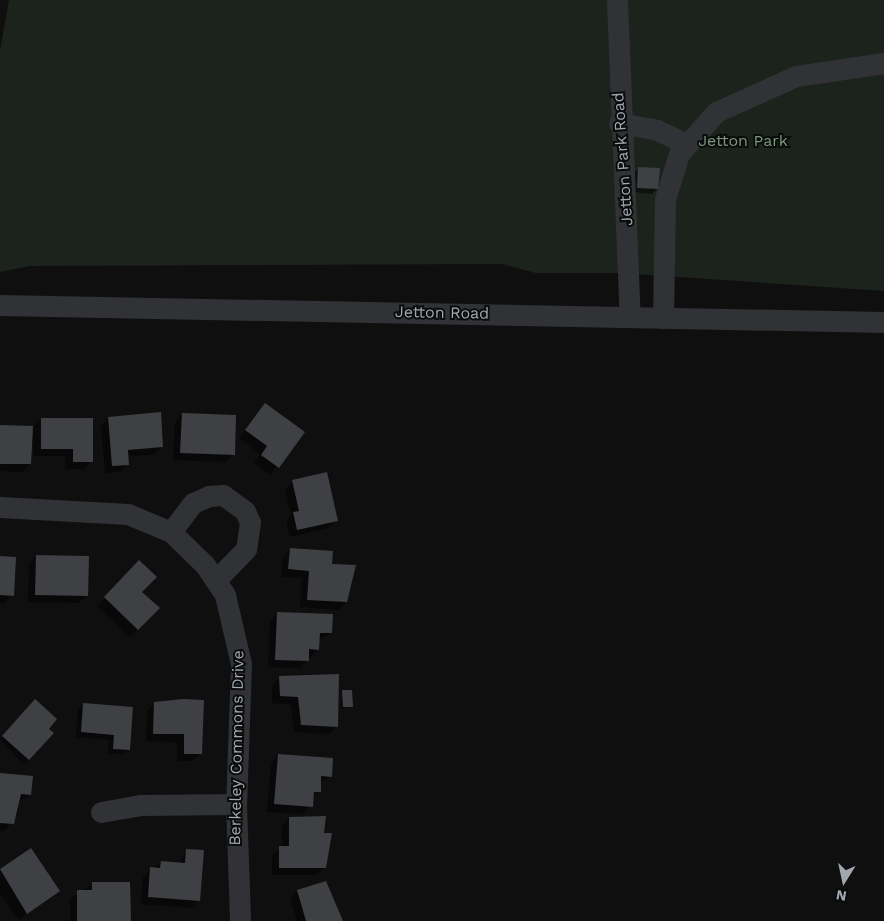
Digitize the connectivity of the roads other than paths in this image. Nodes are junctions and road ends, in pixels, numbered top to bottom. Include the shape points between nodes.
1 (617, 0) edge
2 (884, 63) edge
3 (619, 123) junction
4 (687, 144) junction
5 (0, 305) edge
6 (630, 317) junction
7 (663, 318) junction
8 (884, 322) edge
9 (0, 508) edge
10 (171, 532) junction
11 (216, 580) junction
12 (236, 804) junction
13 (101, 812) dead end
14 (240, 921) edge

1 - 3 street, Jetton Park Road
2 - 4 street via 796,76 716,112
3 - 4 street via 657,130
3 - 6 street, Jetton Park Road
4 - 7 street via 679,154 664,199
5 - 6 street, Jetton Road
6 - 7 street, Jetton Road
7 - 8 street, Jetton Road
9 - 10 street, Berkeley Commons Drive via 110,510
10 - 11 street, Berkeley Commons Drive
10 - 11 street via 193,503 209,496 222,496 245,512 251,537 246,549
11 - 12 street, Berkeley Commons Drive via 235,622 241,664
12 - 13 street via 141,805
12 - 14 street, Berkeley Commons Drive

